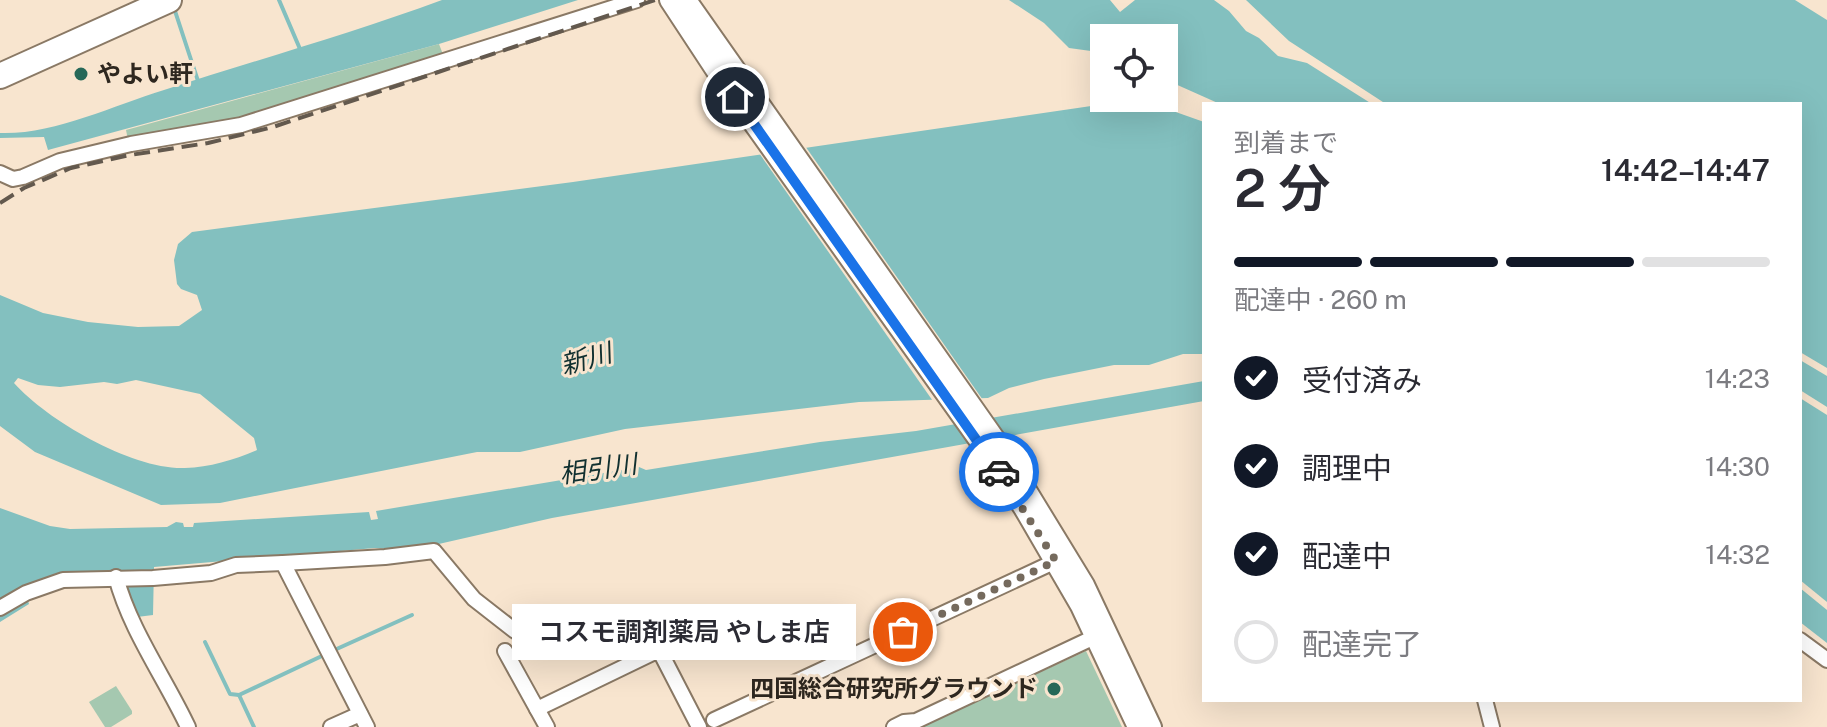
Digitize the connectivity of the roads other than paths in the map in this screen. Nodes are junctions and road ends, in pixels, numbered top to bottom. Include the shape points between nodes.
1 (132, 0) edge
2 (169, 0) edge
3 (637, 0) edge
4 (669, 0) edge
5 (687, 0) edge
6 (0, 59) edge
7 (726, 70) junction
8 (0, 76) edge
9 (0, 173) edge
10 (989, 443) junction
11 (1056, 561) junction
12 (283, 563) junction
13 (118, 577) junction
14 (0, 608) edge
15 (515, 631) dead end
16 (1101, 634) junction
17 (652, 636) dead end
18 (1802, 641) edge
19 (659, 650) junction
20 (505, 651) dead end
21 (1827, 660) edge
22 (1486, 702) edge
23 (537, 709) junction
24 (363, 720) edge
25 (714, 720) dead end
26 (696, 726) edge
27 (188, 727) edge
28 (331, 727) edge
29 (547, 727) edge
30 (894, 727) edge
31 (1137, 727) edge
32 (1152, 727) edge
33 (1492, 727) edge

1 - 6 highway
2 - 8 highway
3 - 9 street via 241,125 131,144 13,179
4 - 7 street
5 - 7 street
7 - 10 street
10 - 11 street
10 - 16 street via 1062,546
11 - 16 street
11 - 25 street
12 - 13 street
12 - 15 street via 434,551 474,599
12 - 24 street
13 - 14 street via 63,580
13 - 27 street via 133,620
16 - 30 street
16 - 31 street
16 - 32 street
17 - 19 street
18 - 21 street
19 - 23 street
19 - 26 street
20 - 23 street
22 - 33 street
23 - 29 street
24 - 28 street

